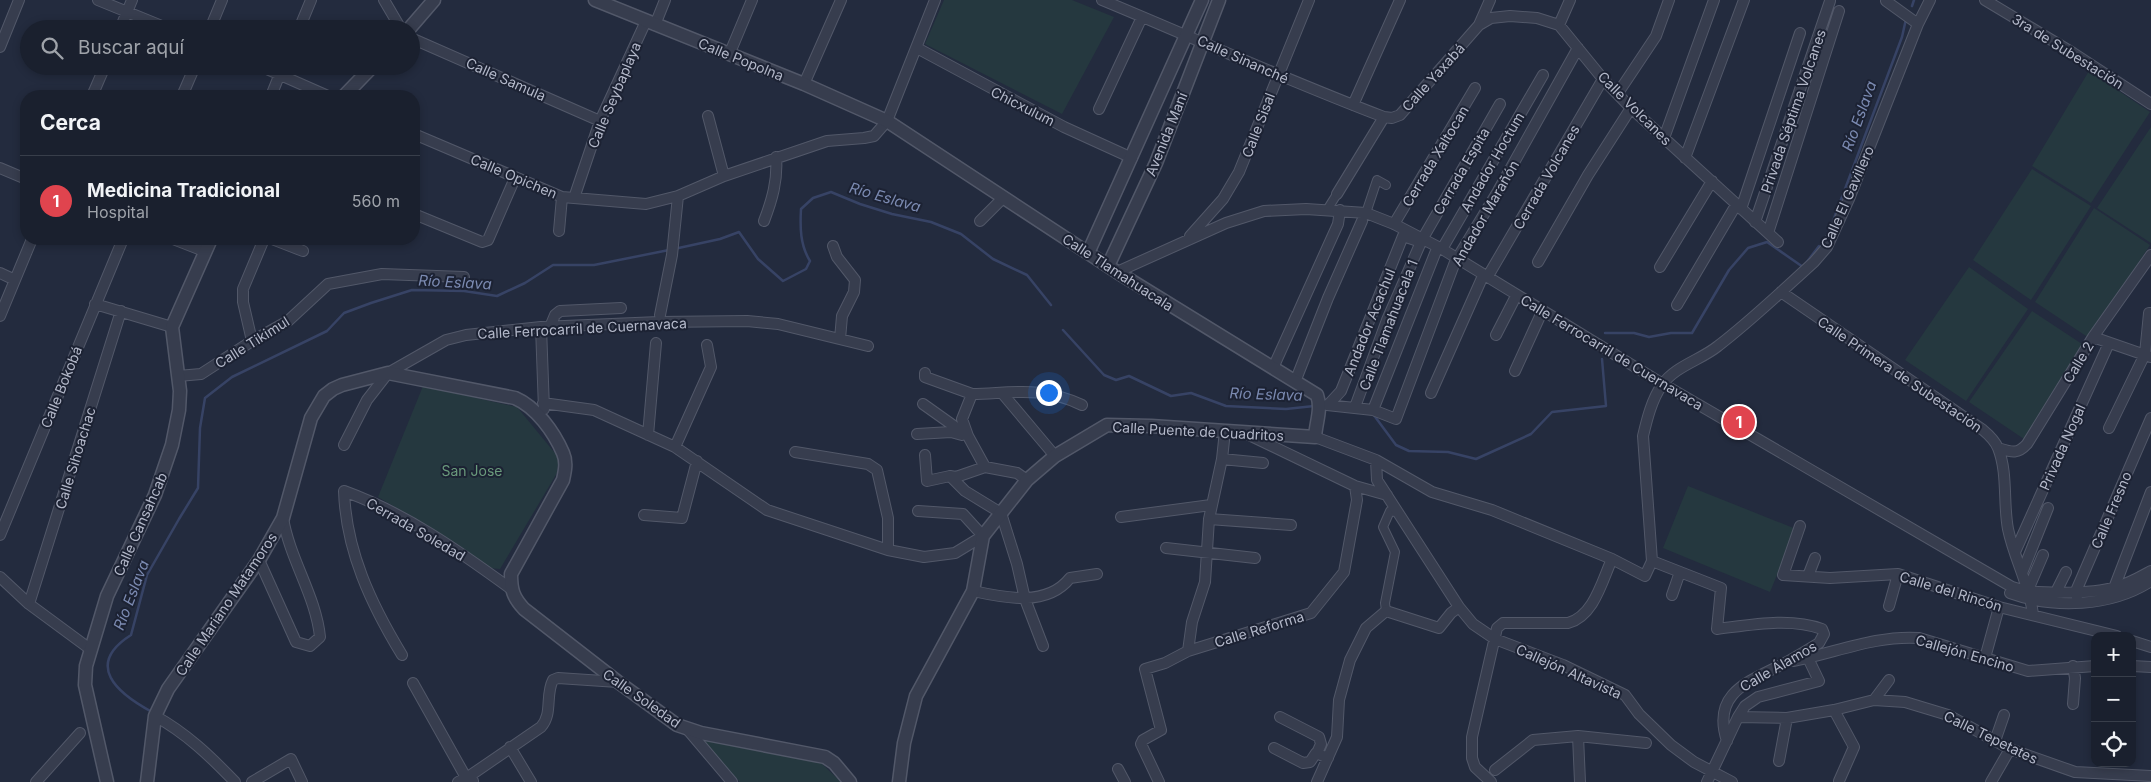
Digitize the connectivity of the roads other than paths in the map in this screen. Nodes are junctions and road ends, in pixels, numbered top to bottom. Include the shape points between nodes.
1 (19, 0) edge
2 (98, 0) edge
3 (132, 0) edge
4 (222, 0) edge
5 (311, 0) edge
6 (384, 0) edge
7 (434, 0) edge
8 (595, 0) edge
9 (665, 0) edge
10 (752, 0) edge
11 (841, 0) edge
12 (935, 0) edge
13 (1102, 0) edge
14 (1202, 0) edge
15 (1219, 0) edge
16 (1309, 0) edge
17 (1400, 0) edge
18 (1490, 0) edge
19 (1570, 0) edge
20 (1669, 0) edge
21 (1714, 0) edge
22 (1744, 0) edge
23 (1930, 0) edge
24 (1985, 0) edge
25 (1830, 1) edge
26 (1886, 2) dead end
27 (1839, 11) dead end
28 (127, 12) junction
29 (1142, 16) junction
30 (124, 20) edge
31 (146, 20) edge
32 (214, 20) edge
33 (303, 20) edge
34 (395, 20) edge
35 (417, 20) edge
36 (650, 23) junction
37 (1918, 24) junction
38 (1559, 25) junction
39 (1479, 26) junction
40 (1800, 33) dead end
41 (1187, 34) junction
42 (420, 42) edge
43 (1202, 42) junction
44 (0, 46) edge
45 (917, 48) junction
46 (1578, 48) junction
47 (729, 55) junction
48 (101, 75) edge
49 (190, 75) edge
50 (280, 75) edge
51 (291, 75) edge
52 (364, 75) edge
53 (1277, 75) junction
54 (1543, 75) dead end
55 (1603, 79) junction
56 (804, 84) junction
57 (1476, 88) dead end
58 (95, 90) edge
59 (184, 90) edge
60 (274, 90) edge
61 (317, 90) edge
62 (350, 90) edge
63 (1618, 93) junction
64 (1500, 104) dead end
65 (2151, 104) edge
66 (1353, 105) junction
67 (1631, 108) junction
68 (1099, 109) dead end
69 (708, 116) dead end
70 (1384, 117) junction
71 (600, 121) junction
72 (887, 121) junction
73 (420, 137) edge
74 (1664, 138) junction
75 (776, 157) junction
76 (1132, 158) junction
77 (1686, 158) junction
78 (0, 168) edge
79 (20, 176) edge
80 (724, 176) junction
81 (516, 178) junction
82 (1712, 181) junction
83 (1386, 185) dead end
84 (1337, 194) joint
85 (562, 196) junction
86 (678, 196) junction
87 (574, 198) junction
88 (1003, 198) junction
89 (1739, 207) junction
90 (1327, 210) junction
91 (1340, 210) junction
92 (420, 216) edge
93 (1364, 217) junction
94 (764, 221) dead end
95 (980, 221) dead end
96 (1755, 222) junction
97 (1394, 224) junction
98 (559, 231) dead end
99 (1768, 233) junction
100 (1403, 236) joint
101 (1187, 239) junction
102 (1422, 240) junction
103 (1778, 242) dead end
104 (30, 245) edge
105 (121, 245) edge
106 (188, 245) edge
107 (208, 245) edge
108 (261, 245) edge
109 (288, 245) edge
110 (833, 246) dead end
111 (1439, 250) junction
112 (204, 251) junction
113 (303, 251) dead end
114 (1088, 253) junction
115 (2151, 255) edge
116 (1456, 260) junction
117 (1538, 262) dead end
118 (1660, 266) dead end
119 (1112, 269) junction
120 (0, 273) edge
121 (1485, 277) junction
122 (464, 278) dead end
123 (15, 280) junction
124 (1781, 292) junction
125 (1515, 298) junction
126 (96, 304) junction
127 (1678, 306) dead end
128 (621, 308) dead end
129 (121, 311) junction
130 (2151, 313) edge
131 (660, 314) dead end
132 (1541, 314) junction
133 (0, 316) edge
134 (172, 327) junction
135 (544, 330) junction
136 (634, 330) dead end
137 (1496, 335) dead end
138 (2093, 337) junction
139 (840, 339) junction
140 (252, 341) junction
141 (656, 343) dead end
142 (2109, 343) junction
143 (707, 345) dead end
144 (868, 346) dead end
145 (2148, 356) edge
146 (1273, 368) junction
147 (1515, 371) dead end
148 (388, 373) junction
149 (925, 374) dead end
150 (178, 376) junction
151 (1295, 382) junction
152 (1661, 386) junction
153 (1002, 393) junction
154 (972, 394) junction
155 (1431, 394) dead end
156 (543, 403) junction
157 (923, 404) dead end
158 (1082, 404) dead end
159 (1325, 405) junction
160 (1356, 408) junction
161 (1373, 410) junction
162 (2151, 418) edge
163 (544, 422) junction
164 (2109, 428) dead end
165 (1225, 432) junction
166 (917, 434) dead end
167 (1246, 434) junction
168 (648, 435) junction
169 (968, 436) junction
170 (1315, 437) junction
171 (344, 445) dead end
172 (675, 447) junction
173 (1998, 448) junction
174 (795, 452) dead end
175 (925, 455) dead end
176 (1055, 456) junction
177 (1222, 459) junction
178 (1376, 460) junction
179 (698, 461) junction
180 (1263, 463) dead end
181 (985, 467) junction
182 (950, 476) junction
183 (1027, 480) junction
184 (1356, 486) junction
185 (2151, 492) edge
186 (1388, 496) junction
187 (1211, 505) junction
188 (2048, 508) dead end
189 (918, 510) dead end
190 (1001, 512) junction
191 (1396, 512) junction
192 (644, 515) dead end
193 (1121, 517) dead end
194 (283, 518) junction
195 (1209, 519) junction
196 (1291, 526) dead end
197 (1800, 526) dead end
198 (0, 536) edge
199 (983, 536) junction
200 (1166, 548) dead end
201 (888, 550) junction
202 (2015, 552) junction
203 (1207, 554) junction
204 (2043, 555) dead end
205 (1255, 558) dead end
206 (1815, 558) dead end
207 (1612, 559) junction
208 (259, 560) junction
209 (1652, 561) junction
210 (1680, 572) junction
211 (2066, 572) dead end
212 (2022, 573) junction
213 (1097, 574) dead end
214 (1898, 574) junction
215 (1808, 576) junction
216 (2149, 576) edge
217 (0, 577) edge
218 (2114, 588) junction
219 (510, 589) junction
220 (973, 591) junction
221 (2076, 591) junction
222 (2056, 592) junction
223 (2029, 594) junction
224 (1672, 595) dead end
225 (1025, 600) junction
226 (2080, 602) junction
227 (29, 604) junction
228 (1888, 606) dead end
229 (1459, 607) junction
230 (1998, 607) junction
231 (1386, 611) junction
232 (2033, 614) junction
233 (2101, 632) edge
234 (1495, 639) junction
235 (2136, 642) edge
236 (1043, 646) dead end
237 (2151, 647) edge
238 (90, 650) junction
239 (1188, 651) junction
240 (402, 655) dead end
241 (1808, 658) junction
242 (1985, 658) junction
243 (1786, 662) junction
244 (2073, 666) junction
245 (2091, 666) edge
246 (2136, 666) edge
247 (2151, 667) edge
248 (2028, 671) junction
249 (1889, 680) dead end
250 (618, 682) junction
251 (2026, 682) dead end
252 (413, 683) dead end
253 (1874, 700) junction
254 (2073, 704) dead end
255 (1834, 710) junction
256 (155, 715) junction
257 (2004, 715) dead end
258 (1280, 717) dead end
259 (1738, 718) junction
260 (1787, 718) junction
261 (688, 730) junction
262 (80, 733) dead end
263 (1578, 736) junction
264 (1727, 741) junction
265 (1995, 741) junction
266 (1646, 742) dead end
267 (510, 748) junction
268 (1274, 748) dead end
269 (2010, 750) junction
270 (1317, 753) junction
271 (1328, 758) junction
272 (1779, 761) dead end
273 (1118, 769) dead end
274 (1495, 770) dead end
275 (1713, 772) junction
276 (2151, 776) edge
277 (471, 780) edge
278 (1840, 781) dead end
279 (36, 782) edge
280 (107, 782) edge
281 (147, 782) edge
282 (235, 782) edge
283 (252, 782) edge
284 (302, 782) edge
285 (458, 782) edge
286 (531, 782) edge
287 (732, 782) edge
288 (850, 782) edge
289 (899, 782) edge
290 (1125, 782) edge
291 (1159, 782) edge
292 (1317, 782) edge
293 (1491, 782) edge
294 (1580, 782) edge
295 (1707, 782) edge
296 (1732, 782) edge
297 (1991, 782) edge

1 - 44 street
2 - 28 street
3 - 28 street
4 - 32 street
5 - 33 street
6 - 34 street
7 - 35 street
8 - 36 street, Calle Popolna
9 - 36 street, Calle Seybaplaya
10 - 47 street
11 - 56 street
12 - 45 street
13 - 29 street, Calle Sinanché
14 - 41 street, Avenida Maní
15 - 43 street, Avenida Maní
16 - 53 street, Calle Sisal
17 - 66 street
18 - 39 street, Calle Yaxabá
19 - 38 street
20 - 63 street via 1656,36
21 - 74 street
22 - 77 street
23 - 37 street, Calle El Gavillero
24 - 65 street, 3ra de Subestación
25 - 96 street, Privada Séptima Volcanes
26 - 37 street
27 - 99 street
28 - 30 street
28 - 31 street
29 - 41 street, Calle Sinanché
29 - 68 street
36 - 47 street, Calle Popolna
36 - 71 street, Calle Seybaplaya
37 - 124 street, Calle El Gavillero via 1827,247
38 - 39 street via 1537,18 1510,16 1491,18
38 - 46 street, Calle Volcanes
39 - 70 street, Calle Yaxabá via 1400,115
40 - 89 street
41 - 43 street, Calle Sinanché
41 - 76 street, Avenida Maní
42 - 71 street, Calle Samula
43 - 53 street, Calle Sinanché
43 - 119 street, Avenida Maní
45 - 72 street
45 - 76 street, Chicxulum via 1048,118
46 - 55 street, Calle Volcanes
46 - 116 street, Andador Marañón
47 - 56 street, Calle Popolna
48 - 58 street
49 - 59 street
50 - 60 street
51 - 61 street
52 - 62 street
53 - 66 street, Calle Sinanché
53 - 101 street, Calle Sisal via 1239,172 1223,199
54 - 111 street, Andador Hoctum
55 - 63 street, Calle Volcanes
55 - 121 street, Cerrada Volcanes
56 - 72 street, Calle Popolna
57 - 97 street, Cerrada Xaltocan
63 - 67 street, Calle Volcanes
64 - 102 street, Cerrada Espita
66 - 70 street, Calle Sinanché
67 - 74 street, Calle Volcanes
67 - 117 street
69 - 80 street
70 - 84 street, Calle Yaxabá
71 - 87 street, Calle Seybaplaya
72 - 75 street, Calle Opichen via 874,136 827,141
72 - 88 street, Calle Tlamahuacala
73 - 81 street, Calle Opichen
74 - 77 street, Calle Volcanes
75 - 80 street, Calle Opichen
75 - 94 street via 772,199
76 - 114 street, Avenida Maní
77 - 82 street, Calle Volcanes
78 - 79 street
80 - 86 street, Calle Opichen
81 - 85 street, Calle Opichen
81 - 92 street via 488,240 482,242
82 - 89 street, Calle Volcanes
82 - 118 street
83 - 93 street via 1377,180
84 - 90 street
85 - 87 street, Calle Opichen
85 - 98 street
86 - 87 street, Calle Opichen via 646,204
86 - 131 street via 672,255
88 - 95 street
88 - 114 street, Calle Tlamahuacala
89 - 96 street, Calle Volcanes
89 - 127 street
90 - 91 street, Calle Ferrocarril de Cuernavaca
90 - 101 street, Calle Ferrocarril de Cuernavaca via 1264,211 1245,215
91 - 93 street, Calle Ferrocarril de Cuernavaca
91 - 146 street via 1338,224
93 - 97 street, Calle Ferrocarril de Cuernavaca
93 - 151 street
96 - 99 street, Calle Volcanes
97 - 102 street, Calle Ferrocarril de Cuernavaca
99 - 103 street, Calle Volcanes
100 - 102 street, Calle Ferrocarril de Cuernavaca
100 - 159 street, Andador Acachul via 1341,391
101 - 119 street, Calle Ferrocarril de Cuernavaca
102 - 111 street, Calle Ferrocarril de Cuernavaca
102 - 160 street, Calle Tlamahuacala 1 via 1387,320
104 - 123 street
105 - 126 street, Calle Bokobá
106 - 112 street
107 - 112 street, Calle Cansahcab
108 - 140 street via 243,289
109 - 113 street
110 - 139 street via 837,257 855,280 854,292 842,316
111 - 116 street, Calle Ferrocarril de Cuernavaca
111 - 161 street, Andador Hoctum
112 - 134 street, Calle Cansahcab
114 - 119 street, Calle Tlamahuacala
115 - 138 street, Calle 2
116 - 121 street, Calle Ferrocarril de Cuernavaca
116 - 161 street, Andador Marañón via 1396,419
119 - 146 street, Calle Tlamahuacala
120 - 123 street
121 - 125 street, Calle Ferrocarril de Cuernavaca
121 - 152 street, Calle Ferrocarril de Cuernavaca
121 - 155 street, Cerrada Volcanes
122 - 140 street, Calle Tikimul via 382,274 328,284 288,322
123 - 133 street
124 - 152 street, Calle El Gavillero via 1718,346 1682,367
124 - 173 street, Calle Primera de Subestación via 1984,430
125 - 132 street, Calle Ferrocarril de Cuernavaca
125 - 137 street
126 - 129 street
126 - 198 street, Calle Bokobá
128 - 135 street via 560,311
129 - 134 street
129 - 227 street, Calle Sihoachac
130 - 145 street via 2148,320
132 - 147 street
132 - 152 street, Calle Ferrocarril de Cuernavaca
134 - 150 street, Calle Cansahcab
135 - 136 street
135 - 139 street, Calle Ferrocarril de Cuernavaca via 659,322 747,321 778,324
135 - 148 street, Calle Ferrocarril de Cuernavaca via 456,337 437,344
135 - 156 street
138 - 142 street
138 - 173 street, Calle 2 via 2027,444 2014,453
139 - 144 street, Calle Ferrocarril de Cuernavaca
140 - 150 street, Calle Tikimul via 201,374
141 - 168 street
142 - 145 street
142 - 202 street, Privada Nogal
143 - 172 street via 711,367
145 - 164 street
146 - 151 street, Calle Tlamahuacala
148 - 163 street, Calle Mariano Matamoros via 515,398 535,410
148 - 171 street, Calle Ferrocarril de Cuernavaca via 367,400
148 - 194 street, Calle Mariano Matamoros via 342,385 324,396 311,418
149 - 154 street via 925,377
150 - 238 street, Calle Cansahcab via 179,410 172,445 155,495 107,596
151 - 159 street, Calle Tlamahuacala via 1317,395
152 - 209 street via 1643,436
152 - 223 street, Calle Ferrocarril de Cuernavaca via 1996,587
153 - 154 street
153 - 158 street via 1026,390 1066,397
153 - 176 street
154 - 169 street via 962,419
156 - 163 street
156 - 168 street via 594,410
157 - 169 street
159 - 160 street
159 - 170 street via 1316,420
160 - 161 street
162 - 221 street, Calle Fresno
163 - 219 street, Calle Mariano Matamoros via 564,454 566,467 563,480 511,574
165 - 167 street, Calle Puente de Cuadritos
165 - 176 street, Calle Puente de Cuadritos via 1107,425
165 - 177 street
166 - 169 street via 951,432
167 - 170 street, Calle Puente de Cuadritos
167 - 184 street
168 - 172 street
169 - 181 street
170 - 178 street, Calle Puente de Cuadritos
172 - 179 street
173 - 202 street via 2008,528
174 - 201 street via 868,464 877,470 888,518
175 - 182 street via 927,481
176 - 183 street, Calle Puente de Cuadritos
177 - 180 street
177 - 187 street
178 - 186 street, Callejón Altavista via 1376,480
178 - 207 street, Calle Puente de Cuadritos via 1432,492 1492,510
179 - 192 street via 682,518
179 - 201 street via 767,510
181 - 182 street
181 - 183 street via 1017,473
182 - 190 street via 965,491
183 - 190 street, Calle Puente de Cuadritos
184 - 186 street
184 - 239 street, Calle Reforma via 1357,500 1344,572 1311,612
185 - 218 street
186 - 191 street, Callejón Altavista
187 - 193 street
187 - 195 street
188 - 212 street
189 - 199 street via 963,514
190 - 199 street, Calle Puente de Cuadritos
190 - 225 street
191 - 229 street, Callejón Altavista
191 - 231 street via 1390,511 1383,527 1395,552
194 - 208 street, Calle Mariano Matamoros
194 - 208 street via 286,538 318,618 320,637 310,646 296,642
195 - 196 street
195 - 203 street
197 - 215 street, Calle del Rincón via 1783,575
199 - 201 street via 955,553 924,557
199 - 220 street, Calle Puente de Cuadritos
200 - 203 street
202 - 212 street
203 - 205 street
203 - 239 street via 1205,582 1192,622
204 - 223 street
206 - 215 street
207 - 209 street, Calle Puente de Cuadritos via 1645,576
207 - 234 street via 1585,615 1577,621 1503,623 1497,628
208 - 256 street, Calle Mariano Matamoros via 168,689
209 - 210 street
210 - 224 street
210 - 243 street, Calle Álamos via 1721,588 1717,629 1774,623 1814,626 1822,630 1824,634 1819,643
211 - 222 street
212 - 223 street
213 - 225 street via 1070,578 1061,589
214 - 215 street, Calle del Rincón
214 - 228 street
214 - 230 street, Calle del Rincón
216 - 218 street, Calle Ferrocarril de Cuernavaca
216 - 226 street, Calle Ferrocarril de Cuernavaca via 2120,597
217 - 227 street
218 - 221 street, Calle Ferrocarril de Cuernavaca
219 - 240 street, Cerrada Soledad via 457,550 393,513 344,491 344,510 359,571 378,615
219 - 250 street, Calle Soledad via 524,610
220 - 225 street
220 - 289 street, Calle Puente de Cuadritos via 916,696 904,743
221 - 222 street, Calle Ferrocarril de Cuernavaca
221 - 226 street
222 - 223 street, Calle Ferrocarril de Cuernavaca
223 - 226 street, Calle Ferrocarril de Cuernavaca
223 - 232 street
225 - 236 street
227 - 238 street
229 - 231 street via 1439,628
229 - 234 street, Callejón Altavista via 1472,624
230 - 232 street, Calle del Rincón
230 - 242 street
231 - 271 street via 1366,628 1350,660 1339,700 1337,736
232 - 233 street, Calle del Rincón
234 - 275 street, Callejón Altavista via 1563,665 1625,696 1671,745
234 - 293 street via 1479,699 1472,751 1475,767
235 - 237 street
238 - 280 street, Calle Cansahcab via 85,685
239 - 291 street, Calle Reforma via 1144,671 1161,730 1141,744
241 - 242 street, Callejón Encino via 1903,637 1919,638
241 - 243 street, Callejón Encino
241 - 259 street via 1819,680 1758,697
242 - 248 street, Callejón Encino
243 - 264 street, Calle Álamos via 1736,689 1724,709
244 - 245 street, Callejón Encino
244 - 248 street, Callejón Encino
244 - 254 street
246 - 247 street
248 - 251 street
249 - 253 street
250 - 261 street, Calle Soledad
250 - 267 street via 553,680 549,687 546,721
252 - 277 street via 464,774
253 - 255 street, Calle Tepetates
253 - 265 street, Calle Tepetates via 1905,702 1948,715
255 - 260 street, Calle Tepetates
255 - 278 street via 1854,747
256 - 281 street, Calle Mariano Matamoros
256 - 282 street via 207,753
257 - 265 street
258 - 270 street via 1319,737 1321,744
259 - 260 street, Calle Tepetates
259 - 264 street
260 - 272 street
261 - 287 street
261 - 288 street, Calle Soledad via 825,757 834,762
262 - 279 street
263 - 266 street
263 - 274 street via 1533,740
263 - 294 street
264 - 275 street
265 - 269 street, Calle Tepetates
267 - 277 street
267 - 286 street
268 - 270 street via 1307,764
269 - 276 street, Calle Tepetates via 2075,772
269 - 297 street
270 - 271 street
271 - 292 street
273 - 290 street
275 - 295 street
275 - 296 street, Callejón Altavista
277 - 285 street
283 - 284 street via 291,759

